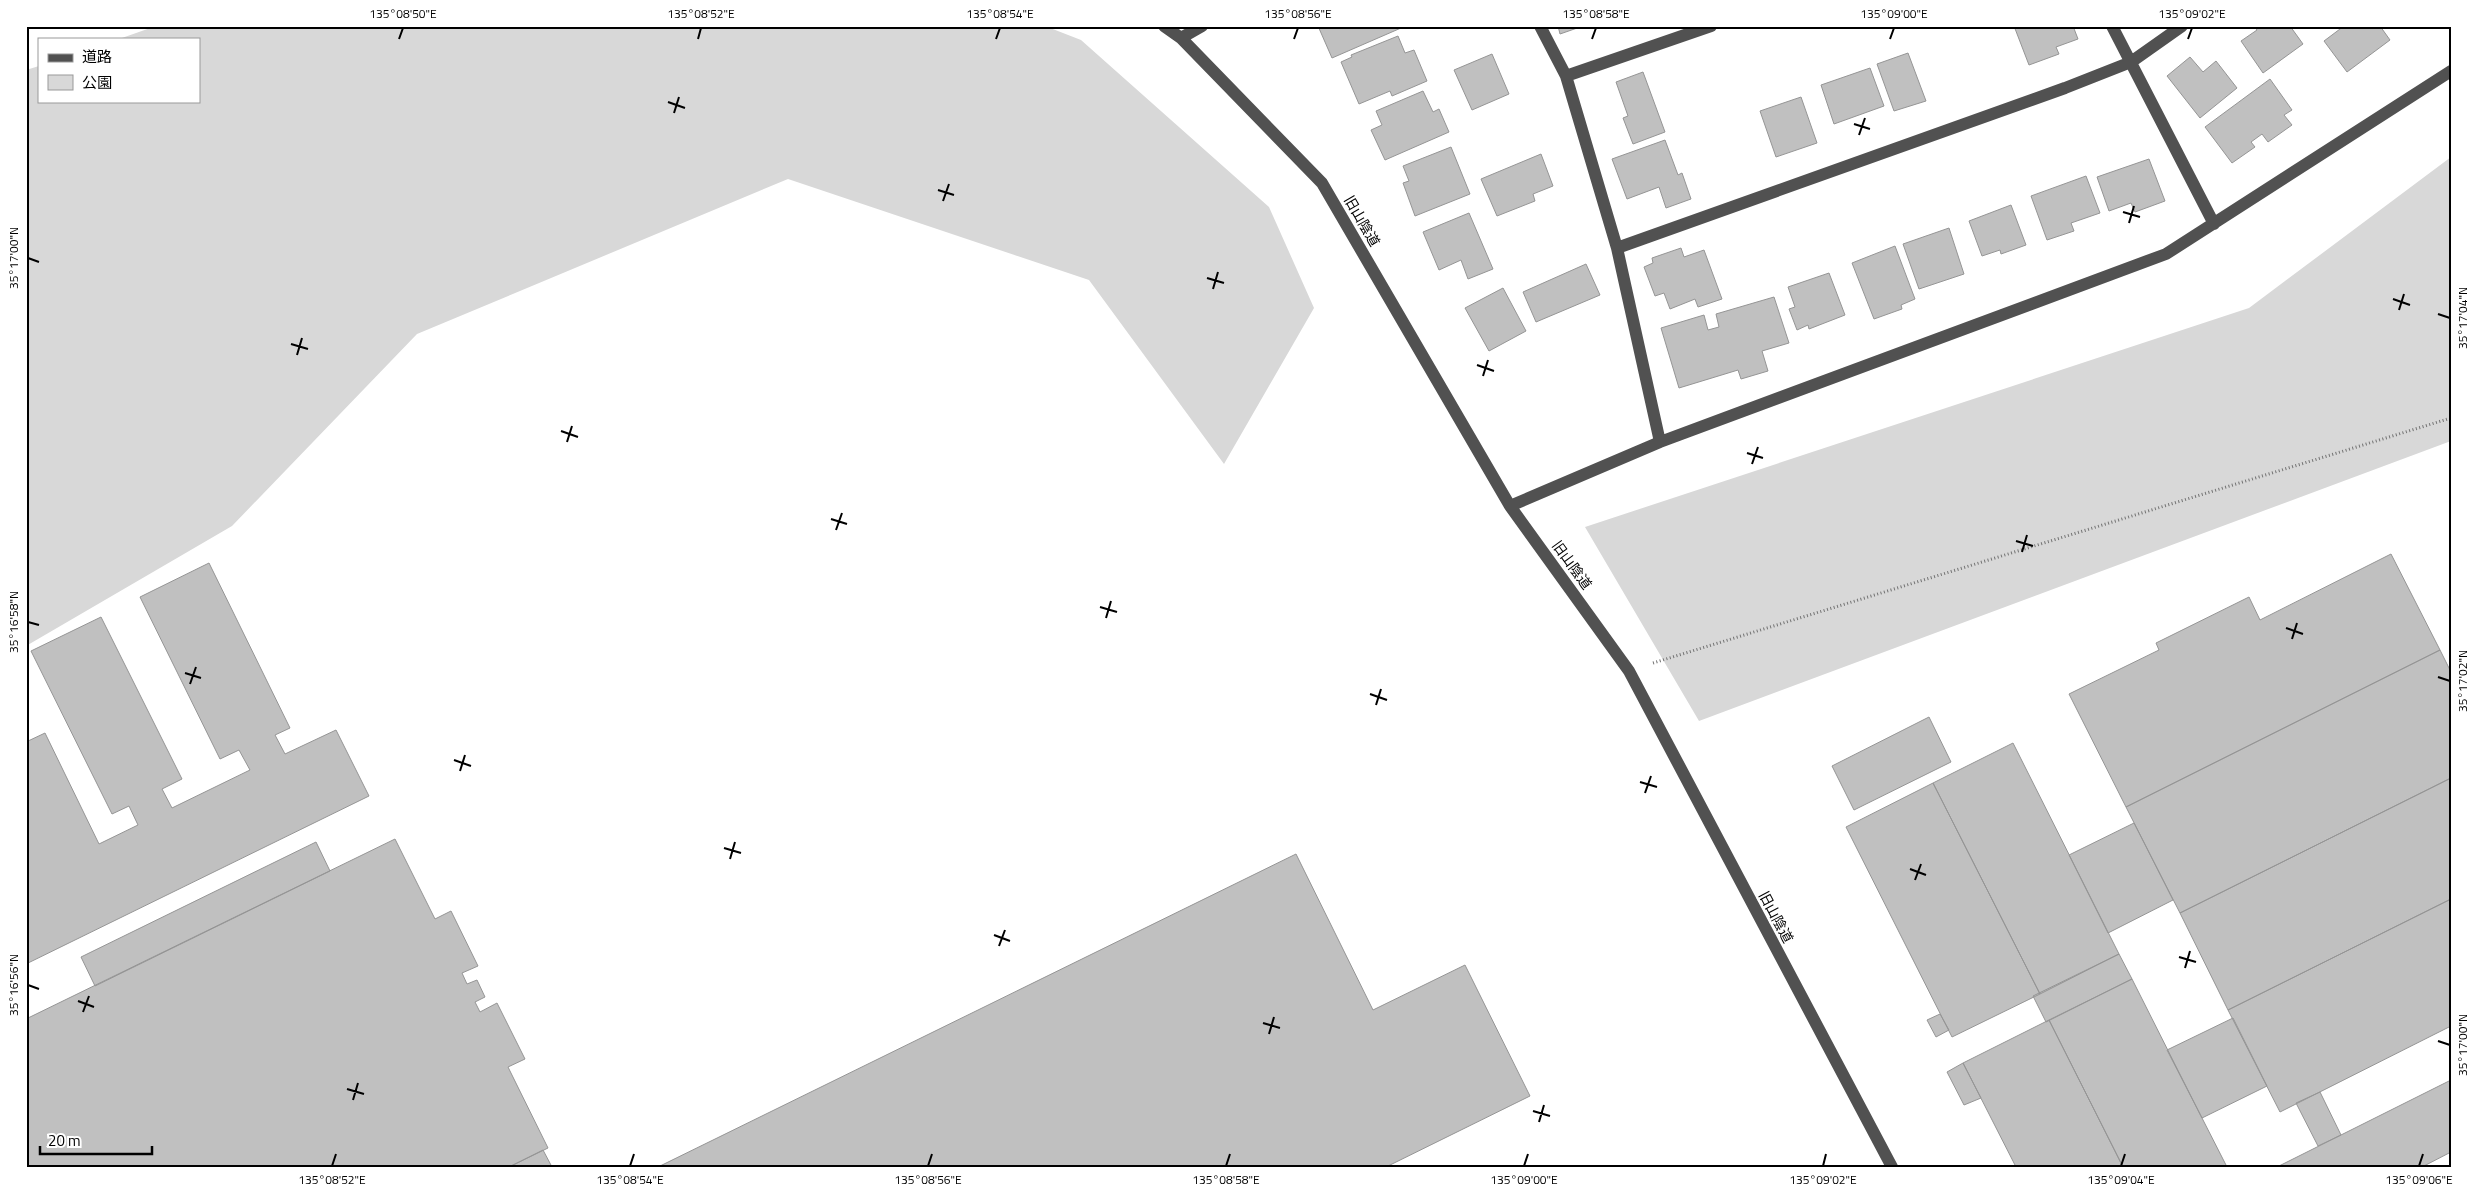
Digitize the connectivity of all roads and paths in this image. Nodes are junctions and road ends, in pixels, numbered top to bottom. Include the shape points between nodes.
1 (1164, 26) edge
2 (1202, 26) edge
3 (1540, 26) edge
4 (1710, 26) edge
5 (2112, 26) edge
6 (2182, 26) edge
7 (1180, 38) junction
8 (2131, 62) junction
9 (2451, 71) edge
10 (1566, 76) junction
11 (2214, 224) junction
12 (1617, 248) junction
13 (2451, 418) edge
14 (1660, 442) junction
15 (1510, 506) junction
16 (1629, 671) junction
17 (1892, 1167) edge

1 - 7 street, 旧山陰道
2 - 7 street
3 - 10 street
4 - 10 street
5 - 8 street
6 - 8 street
7 - 15 street, 旧山陰道 via 1322,183
8 - 11 street
8 - 12 street
9 - 11 street
10 - 12 street
11 - 14 street via 2166,254
12 - 14 street
13 - 16 path
14 - 15 street
15 - 16 street, 旧山陰道
16 - 17 street, 旧山陰道

